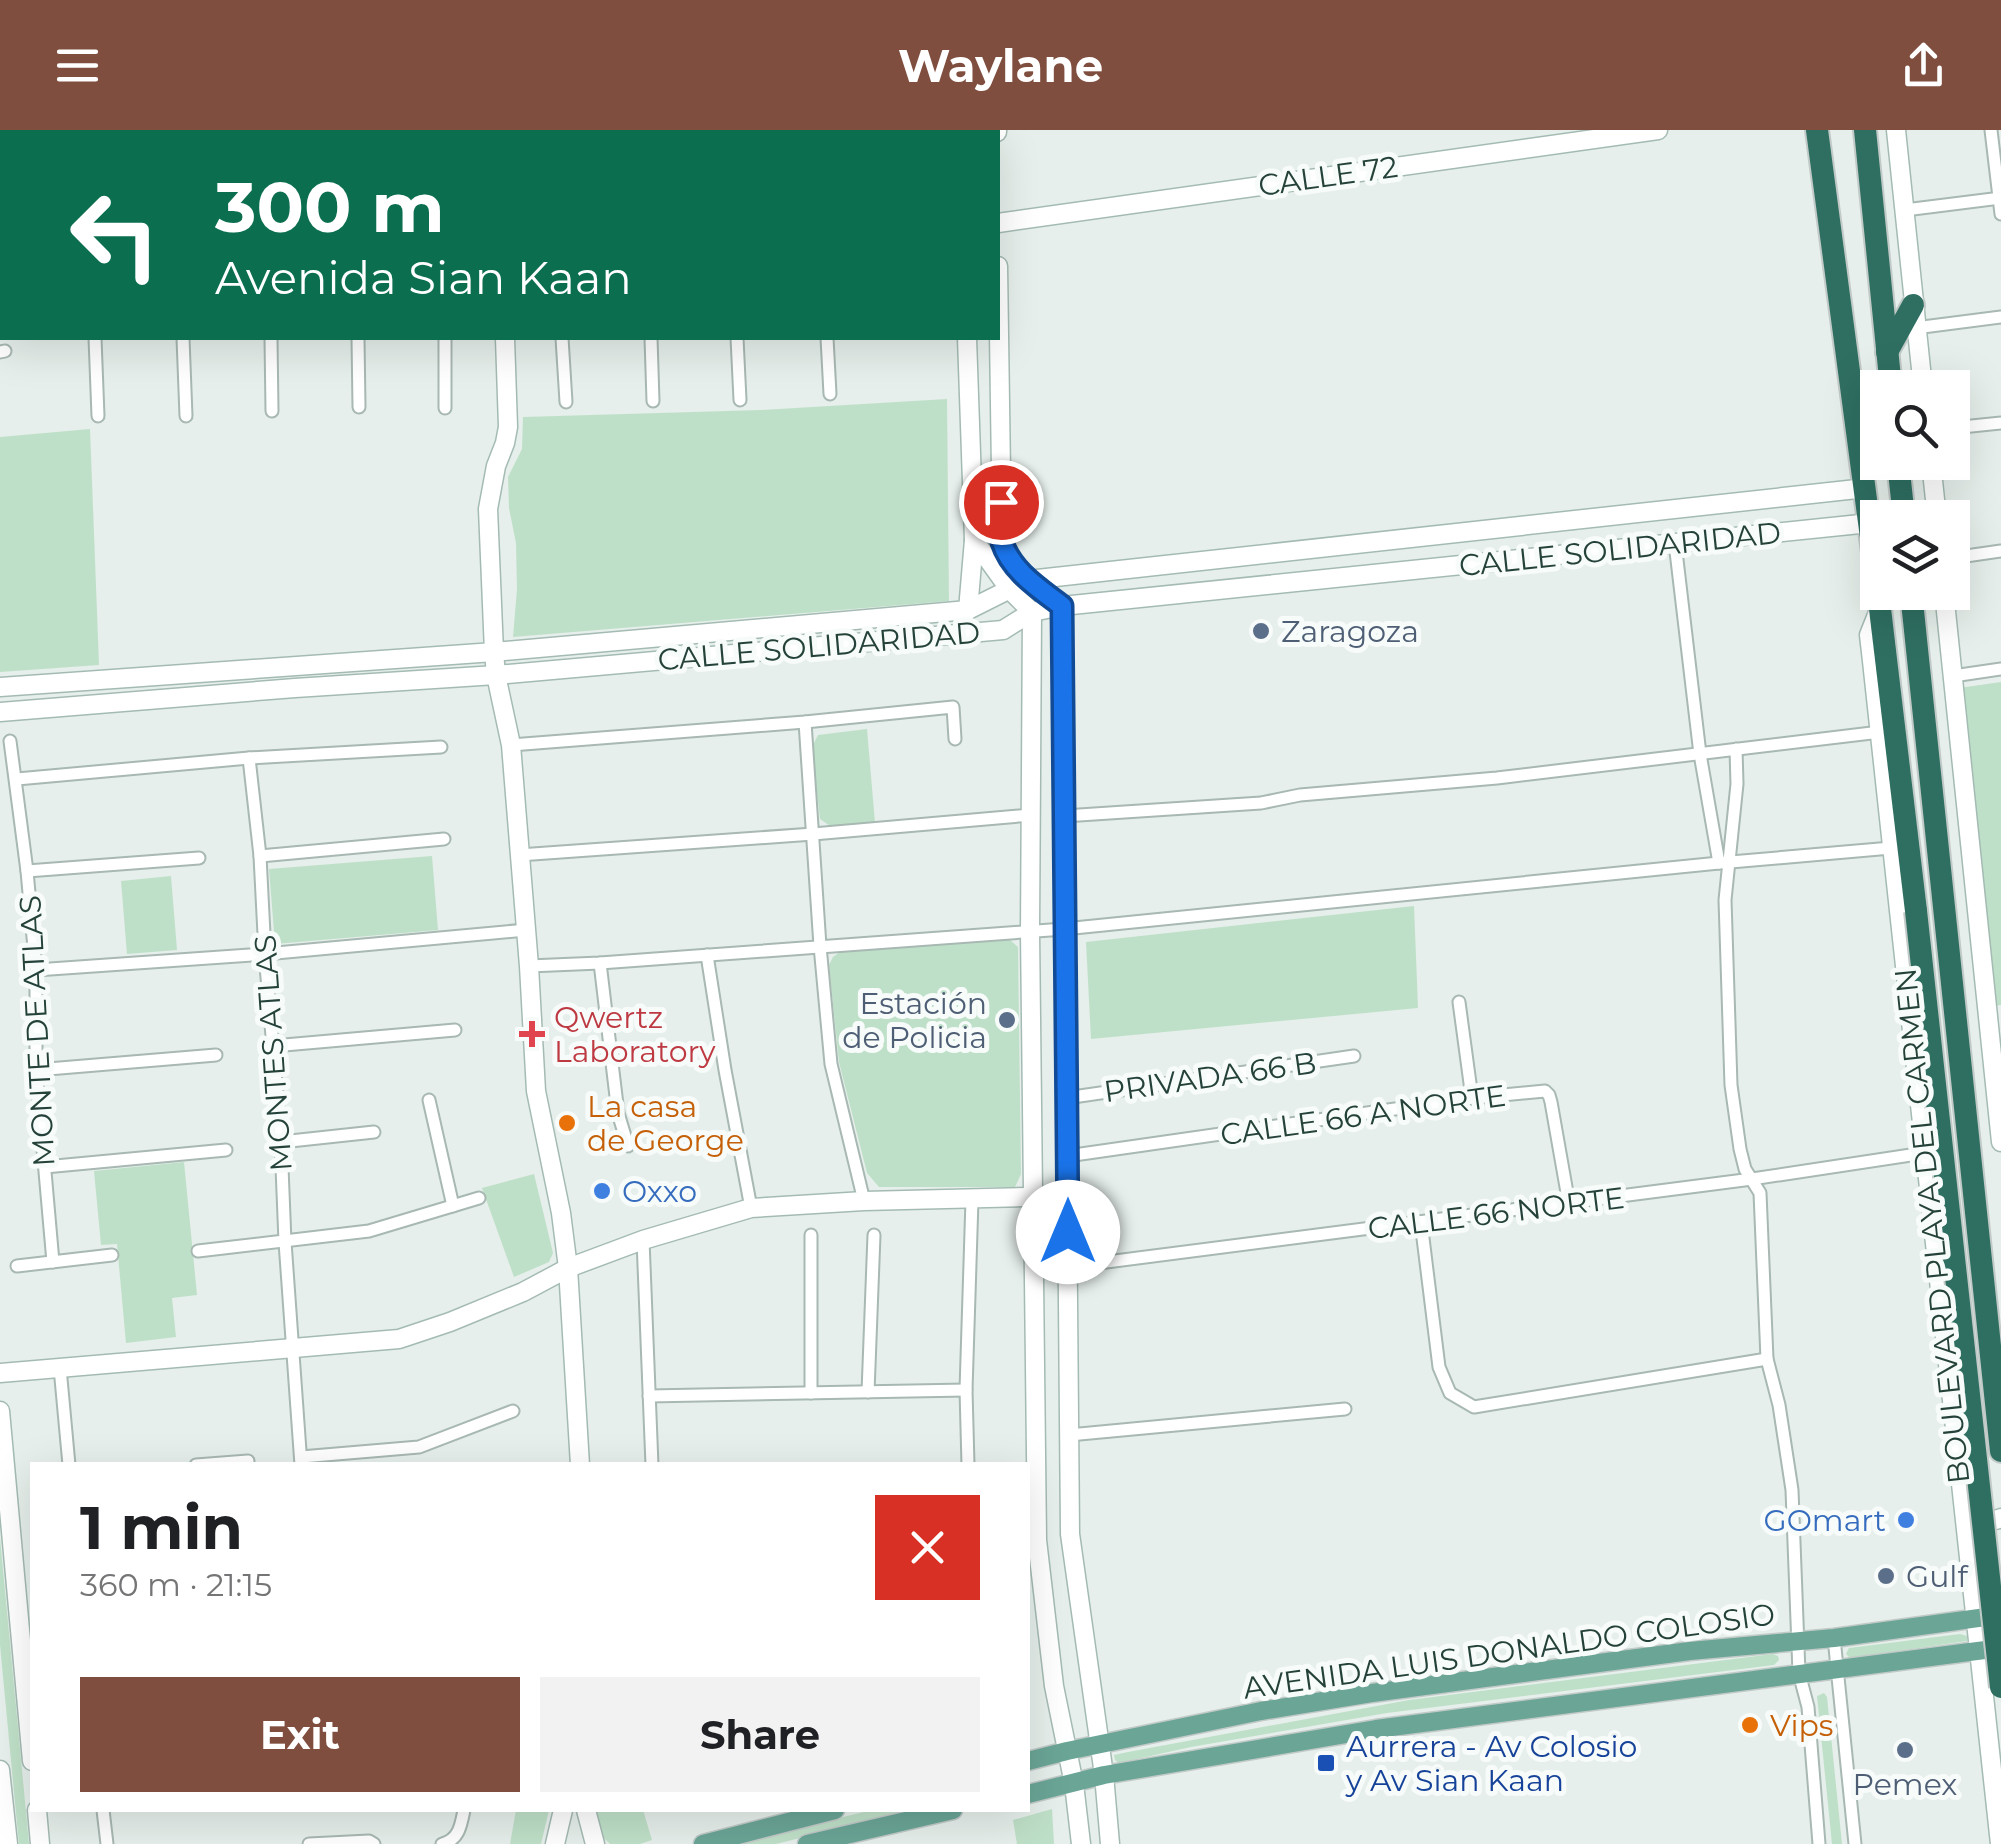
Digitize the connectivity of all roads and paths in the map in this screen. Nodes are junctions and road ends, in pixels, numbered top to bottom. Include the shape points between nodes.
1 (1658, 130) edge
2 (1817, 130) edge
3 (1865, 130) edge
4 (1896, 130) edge
5 (1991, 130) edge
6 (2000, 198) edge
7 (1905, 210) junction
8 (2001, 214) edge
9 (1000, 223) edge
10 (1914, 317) junction
11 (2001, 317) edge
12 (95, 340) edge
13 (183, 340) edge
14 (271, 340) edge
15 (358, 340) edge
16 (445, 340) edge
17 (505, 340) edge
18 (562, 340) edge
19 (650, 340) edge
20 (737, 340) edge
21 (827, 340) edge
22 (967, 340) edge
23 (999, 340) edge
24 (1887, 352) junction
25 (1889, 370) edge
26 (1920, 370) edge
27 (830, 394) dead end
28 (653, 400) dead end
29 (740, 400) dead end
30 (566, 402) dead end
31 (359, 407) dead end
32 (445, 408) dead end
33 (272, 410) dead end
34 (98, 416) dead end
35 (186, 416) dead end
36 (2001, 422) edge
37 (1970, 426) edge
38 (1866, 488) junction
39 (1867, 500) edge
40 (1714, 505) junction
41 (1674, 509) junction
42 (1860, 524) edge
43 (1716, 539) junction
44 (974, 540) junction
45 (1675, 543) junction
46 (2001, 552) edge
47 (1970, 556) edge
48 (1028, 580) junction
49 (1010, 590) junction
50 (1062, 606) junction
51 (968, 610) junction
52 (1875, 610) edge
53 (1880, 610) edge
54 (1913, 610) edge
55 (1916, 610) edge
56 (1946, 610) edge
57 (1032, 612) junction
58 (494, 652) junction
59 (2001, 669) edge
60 (496, 675) junction
61 (1953, 676) junction
62 (0, 687) edge
63 (0, 712) edge
64 (805, 722) junction
65 (1880, 732) junction
66 (955, 740) dead end
67 (10, 741) dead end
68 (511, 745) junction
69 (441, 747) dead end
70 (1736, 749) junction
71 (1700, 754) junction
72 (249, 758) junction
73 (17, 780) junction
74 (1030, 815) junction
75 (1064, 816) junction
76 (813, 834) junction
77 (444, 840) dead end
78 (1890, 848) junction
79 (519, 855) junction
80 (260, 856) junction
81 (199, 858) dead end
82 (1724, 862) junction
83 (28, 871) junction
84 (526, 930) junction
85 (1064, 930) junction
86 (1030, 932) junction
87 (820, 946) junction
88 (265, 954) junction
89 (706, 955) junction
90 (600, 963) junction
91 (530, 966) junction
92 (36, 970) junction
93 (1460, 1002) dead end
94 (1995, 1023) edge
95 (455, 1030) dead end
96 (273, 1046) junction
97 (216, 1055) dead end
98 (1354, 1056) dead end
99 (36, 1070) junction
100 (1066, 1098) junction
101 (1472, 1098) junction
102 (430, 1100) dead end
103 (374, 1132) dead end
104 (281, 1142) junction
105 (2001, 1142) edge
106 (628, 1146) dead end
107 (226, 1150) dead end
108 (1924, 1153) junction
109 (1067, 1156) junction
110 (44, 1167) junction
111 (1752, 1179) junction
112 (1067, 1196) junction
113 (480, 1198) dead end
114 (1033, 1198) junction
115 (972, 1200) junction
116 (864, 1201) junction
117 (1569, 1204) junction
118 (454, 1206) junction
119 (751, 1208) junction
120 (1421, 1222) junction
121 (811, 1235) dead end
122 (874, 1235) dead end
123 (643, 1240) junction
124 (285, 1242) junction
125 (198, 1251) dead end
126 (112, 1254) dead end
127 (52, 1262) junction
128 (18, 1266) dead end
129 (1068, 1267) junction
130 (568, 1268) junction
131 (2001, 1308) edge
132 (294, 1348) junction
133 (1767, 1359) junction
134 (60, 1368) junction
135 (0, 1373) edge
136 (966, 1390) junction
137 (868, 1392) junction
138 (811, 1393) junction
139 (649, 1396) junction
140 (1345, 1408) dead end
141 (512, 1411) dead end
142 (0, 1412) edge
143 (1069, 1435) junction
144 (2001, 1451) edge
145 (248, 1461) dead end
146 (301, 1461) edge
147 (69, 1462) edge
148 (235, 1462) edge
149 (580, 1462) edge
150 (652, 1462) edge
151 (968, 1462) edge
152 (1964, 1510) junction
153 (2001, 1518) edge
154 (2001, 1615) edge
155 (1976, 1619) junction
156 (1834, 1638) junction
157 (1799, 1640) junction
158 (1086, 1644) junction
159 (2001, 1648) edge
160 (1050, 1650) junction
161 (1980, 1651) junction
162 (1837, 1669) junction
163 (1799, 1673) junction
164 (2001, 1687) edge
165 (30, 1740) edge
166 (1100, 1745) junction
167 (1067, 1750) junction
168 (1030, 1761) edge
169 (0, 1770) edge
170 (1997, 1770) edge
171 (1104, 1775) junction
172 (1074, 1784) junction
173 (1030, 1794) edge
174 (1, 1796) edge
175 (37, 1812) edge
176 (103, 1812) edge
177 (464, 1812) edge
178 (563, 1812) edge
179 (587, 1812) edge
180 (827, 1812) edge
181 (944, 1812) edge
182 (8, 1844) edge
183 (40, 1844) edge
184 (107, 1844) edge
185 (309, 1844) edge
186 (374, 1844) edge
187 (442, 1844) edge
188 (555, 1844) edge
189 (595, 1844) edge
190 (703, 1844) edge
191 (807, 1844) edge
192 (1081, 1844) edge
193 (1110, 1844) edge
194 (1819, 1844) edge
195 (1854, 1844) edge
196 (2000, 1844) edge

1 - 9 main road, CALLE 72
2 - 38 highway
3 - 24 highway
4 - 7 main road
5 - 6 street
6 - 7 street
6 - 8 street
7 - 10 main road
10 - 11 street
10 - 24 highway
10 - 26 main road
12 - 34 street
13 - 35 street
14 - 33 street
15 - 31 street
16 - 32 street
17 - 58 main road via 508,427 488,509
18 - 30 street
19 - 28 street
20 - 29 street
21 - 27 street
22 - 44 main road
23 - 48 main road via 1002,541
24 - 25 highway
36 - 37 street
38 - 39 highway
38 - 40 main road, CALLE SOLIDARIDAD
40 - 41 main road, CALLE SOLIDARIDAD
40 - 43 main road
41 - 45 main road
41 - 48 main road, CALLE SOLIDARIDAD
42 - 43 main road, CALLE SOLIDARIDAD
43 - 45 main road, CALLE SOLIDARIDAD
44 - 49 main road
44 - 51 main road
45 - 50 main road, CALLE SOLIDARIDAD
45 - 71 street
46 - 47 street
48 - 49 main road, CALLE SOLIDARIDAD
48 - 50 main road
49 - 51 main road, CALLE SOLIDARIDAD
49 - 57 main road
50 - 57 main road, CALLE SOLIDARIDAD
50 - 75 main road
51 - 58 main road, CALLE SOLIDARIDAD
52 - 65 main road, BOULEVARD PLAYA DEL CARMEN via 1870,635
53 - 164 highway, bridge
54 - 144 highway
55 - 131 highway via 1926,634
56 - 61 main road
57 - 60 main road, CALLE SOLIDARIDAD via 1003,630
57 - 74 main road
58 - 60 main road
58 - 62 main road, CALLE SOLIDARIDAD
59 - 61 street
60 - 63 main road, CALLE SOLIDARIDAD
60 - 68 main road
61 - 94 main road
64 - 66 street via 953,706
64 - 68 street
64 - 76 street
65 - 70 street
65 - 78 main road, BOULEVARD PLAYA DEL CARMEN
67 - 73 street, MONTE DE ATLAS
68 - 79 main road
69 - 72 street
70 - 71 street
70 - 82 street
71 - 75 street via 1261,803
71 - 82 street
72 - 73 street
72 - 80 street, MONTES ATLAS
73 - 83 street, MONTE DE ATLAS
74 - 76 street
74 - 86 main road
75 - 85 main road
76 - 79 street
76 - 87 street
77 - 80 street
78 - 82 street
78 - 108 main road, BOULEVARD PLAYA DEL CARMEN
79 - 84 main road
80 - 88 street, MONTES ATLAS
81 - 83 street
82 - 85 street
82 - 111 street via 1732,1085 1740,1149
83 - 92 street, MONTE DE ATLAS
84 - 88 street
84 - 91 main road
85 - 86 street
85 - 100 main road
86 - 87 street
86 - 114 main road
87 - 89 street
87 - 116 street via 831,1064
88 - 92 street
88 - 96 street, MONTES ATLAS
89 - 90 street
89 - 119 street
90 - 91 street
90 - 106 street
91 - 130 main road via 536,1091
92 - 99 street, MONTE DE ATLAS
93 - 101 street
94 - 105 main road
95 - 96 street
96 - 104 street, MONTES ATLAS
97 - 99 street
98 - 100 street, PRIVADA 66 B
99 - 110 street, MONTE DE ATLAS
100 - 109 main road
101 - 109 street, CALLE 66 A NORTE
101 - 117 street, CALLE 66 A NORTE via 1550,1095
102 - 118 street
103 - 104 street
104 - 124 street, MONTES ATLAS
107 - 110 street
108 - 111 street, CALLE 66 NORTE
108 - 152 main road, BOULEVARD PLAYA DEL CARMEN
109 - 112 main road
110 - 127 street, MONTE DE ATLAS
111 - 117 street, CALLE 66 NORTE
111 - 133 street via 1760,1193
112 - 114 main road
112 - 129 main road
113 - 118 street
114 - 115 main road
114 - 160 main road via 1036,1540
115 - 116 main road
115 - 136 street
116 - 119 main road
117 - 120 street, CALLE 66 NORTE
118 - 124 street via 368,1231
119 - 123 main road
120 - 129 street, CALLE 66 NORTE
120 - 133 street via 1439,1368 1450,1393 1474,1406
121 - 138 street
122 - 137 street
123 - 130 main road
123 - 139 street
124 - 125 street
124 - 132 street, MONTES ATLAS
126 - 127 street
127 - 128 street
129 - 143 main road
130 - 132 main road via 399,1338
130 - 149 main road
132 - 134 main road
132 - 146 street, MONTES ATLAS
133 - 157 street via 1792,1490
134 - 135 main road
134 - 147 street
136 - 137 street
136 - 151 street
137 - 138 street
138 - 139 street
139 - 150 street
140 - 143 street
141 - 146 street via 418,1447
142 - 165 main road
143 - 158 main road via 1070,1534
145 - 148 street
152 - 153 main road via 1985,1522
152 - 155 main road, BOULEVARD PLAYA DEL CARMEN
154 - 155 main road, AVENIDA LUIS DONALDO COLOSIO
155 - 156 main road, AVENIDA LUIS DONALDO COLOSIO
155 - 161 main road, BOULEVARD PLAYA DEL CARMEN
156 - 157 main road, AVENIDA LUIS DONALDO COLOSIO
156 - 162 street
157 - 163 street
157 - 166 main road, AVENIDA LUIS DONALDO COLOSIO via 1372,1693
158 - 160 main road
158 - 166 main road
159 - 161 main road, AVENIDA LUIS DONALDO COLOSIO
160 - 167 main road
161 - 162 main road, AVENIDA LUIS DONALDO COLOSIO
161 - 170 main road, BOULEVARD PLAYA DEL CARMEN
162 - 163 main road, AVENIDA LUIS DONALDO COLOSIO
162 - 195 street
163 - 171 main road, AVENIDA LUIS DONALDO COLOSIO via 1376,1729
163 - 194 street
166 - 167 main road, AVENIDA LUIS DONALDO COLOSIO
166 - 171 main road
167 - 168 main road, AVENIDA LUIS DONALDO COLOSIO
167 - 172 main road
169 - 174 main road
170 - 196 main road, BOULEVARD PLAYA DEL CARMEN
171 - 172 main road, AVENIDA LUIS DONALDO COLOSIO
171 - 193 main road
172 - 173 main road, AVENIDA LUIS DONALDO COLOSIO
172 - 192 main road
174 - 182 main road
175 - 183 main road
176 - 184 street
177 - 187 street via 461,1828
178 - 188 main road
179 - 189 main road
180 - 190 main road
181 - 191 main road
185 - 186 street

